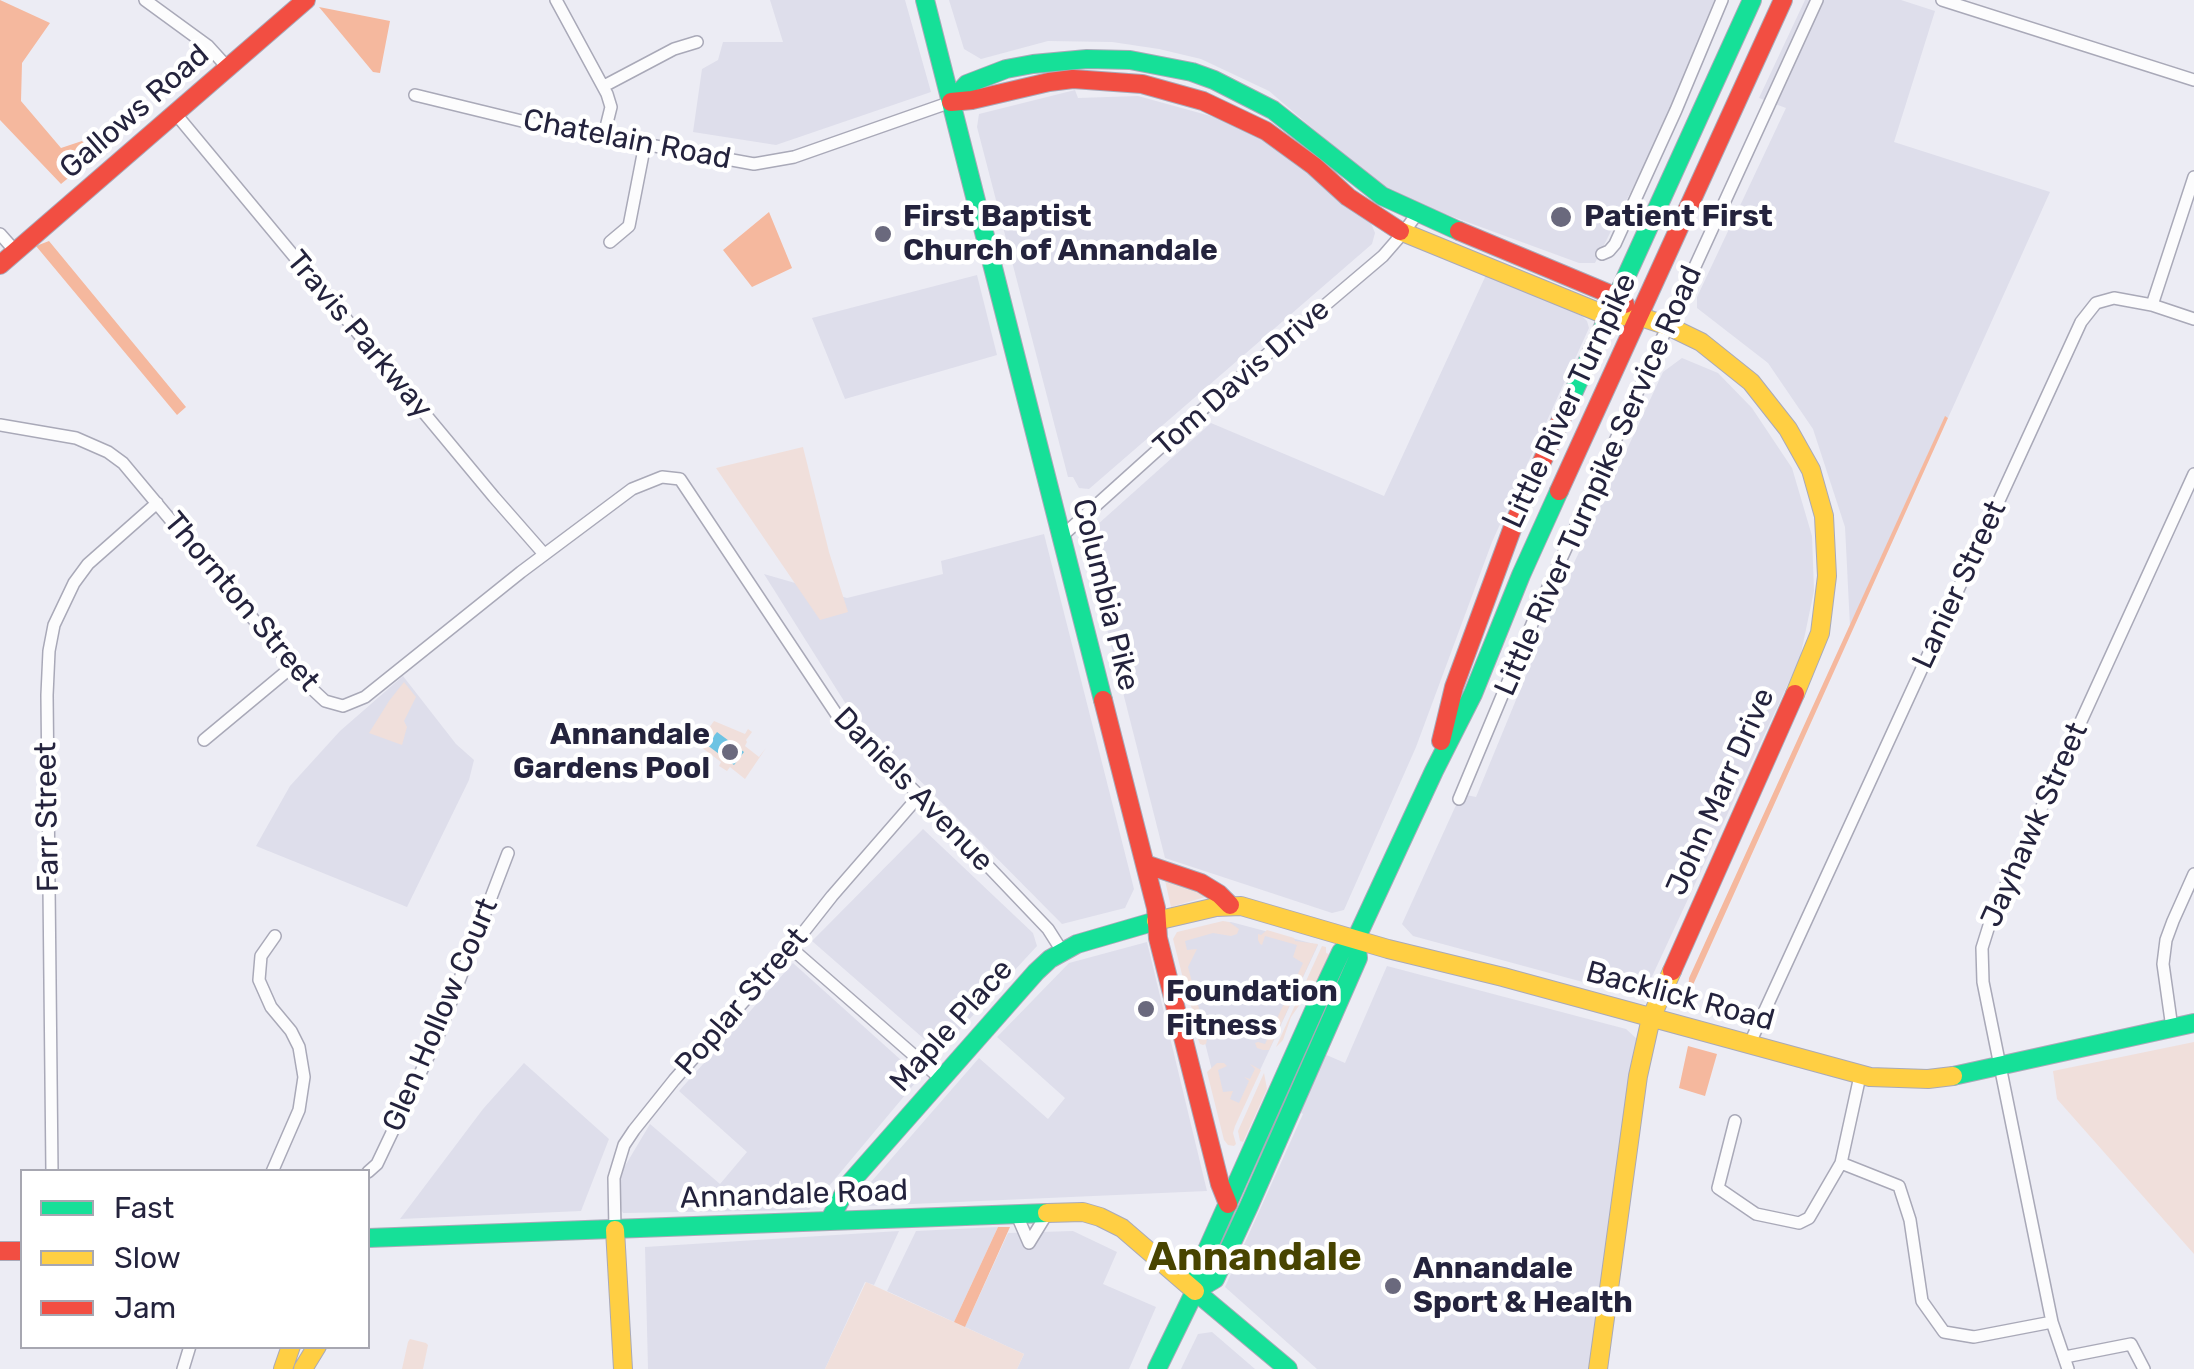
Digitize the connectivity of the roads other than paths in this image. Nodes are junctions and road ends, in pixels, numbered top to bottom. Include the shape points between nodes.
1 (145, 0) edge
2 (306, 0) edge
3 (556, 0) edge
4 (924, 0) edge
5 (1722, 0) edge
6 (1752, 0) edge
7 (1783, 0) edge
8 (1816, 0) edge
9 (1942, 0) edge
10 (697, 42) dead end
11 (228, 68) junction
12 (2194, 80) edge
13 (604, 86) junction
14 (415, 96) dead end
15 (951, 102) junction
16 (175, 113) junction
17 (604, 135) junction
18 (645, 144) junction
19 (2194, 177) edge
20 (1417, 214) junction
21 (1403, 233) junction
22 (0, 234) edge
23 (610, 242) dead end
24 (16, 252) junction
25 (1602, 254) dead end
26 (0, 265) edge
27 (1616, 297) junction
28 (2152, 305) junction
29 (1608, 316) junction
30 (1638, 316) junction
31 (2194, 320) edge
32 (1668, 326) junction
33 (0, 424) edge
34 (2194, 474) edge
35 (671, 476) joint
36 (1534, 478) junction
37 (157, 503) junction
38 (1062, 536) junction
39 (544, 554) junction
40 (1521, 575) junction
41 (293, 666) junction
42 (204, 740) dead end
43 (1434, 771) junction
44 (919, 796) junction
45 (1459, 799) dead end
46 (508, 854) dead end
47 (1145, 864) junction
48 (2194, 874) edge
49 (1230, 905) junction
50 (1156, 922) junction
51 (275, 936) dead end
52 (1356, 939) junction
53 (791, 948) junction
54 (1062, 951) junction
55 (1651, 1018) junction
56 (2194, 1023) edge
57 (2172, 1028) junction
58 (1749, 1046) junction
59 (2000, 1065) junction
60 (1860, 1076) junction
61 (941, 1080) junction
62 (1734, 1122) dead end
63 (1841, 1163) junction
64 (52, 1169) edge
65 (273, 1169) edge
66 (370, 1170) edge
67 (1228, 1204) junction
68 (1048, 1212) junction
69 (1016, 1213) junction
70 (829, 1221) junction
71 (616, 1230) junction
72 (370, 1242) edge
73 (1195, 1292) junction
74 (2052, 1322) junction
75 (2067, 1363) edge
76 (623, 1369) edge
77 (1157, 1369) edge
78 (1288, 1369) edge
79 (1598, 1369) edge
80 (2144, 1369) edge

1 - 11 street
2 - 11 main road, Gallows Road
3 - 13 street
4 - 15 main road, Columbia Pike
5 - 25 street via 1615,244
6 - 27 main road, Little River Turnpike
7 - 30 main road, Little River Turnpike
8 - 32 street, Little River Turnpike Service Road
9 - 12 street
10 - 13 street
11 - 16 main road, Gallows Road
13 - 17 street via 611,106
14 - 17 street, Chatelain Road
15 - 18 street, Chatelain Road via 794,157 754,164
15 - 20 main road, John Marr Drive via 967,84 1055,61 1130,60 1192,72 1273,110 1382,196
15 - 21 main road, John Marr Drive via 1073,80 1178,92 1266,131
15 - 38 main road, Columbia Pike
16 - 24 main road, Gallows Road
16 - 39 street, Travis Parkway
17 - 18 street, Chatelain Road
18 - 23 street via 628,226
19 - 28 street
20 - 21 street, Tom Davis Drive
20 - 27 main road, John Marr Drive
21 - 29 main road, John Marr Drive
21 - 38 street, Tom Davis Drive
22 - 24 street
24 - 26 main road, Gallows Road
27 - 29 main road, Little River Turnpike
27 - 30 main road, John Marr Drive
28 - 31 street, Lanier Street
28 - 58 street, Lanier Street via 2104,300 2081,322
29 - 30 main road, John Marr Drive
29 - 36 main road, Little River Turnpike
30 - 32 main road, John Marr Drive
30 - 40 main road, Little River Turnpike
32 - 45 street, Little River Turnpike Service Road
32 - 55 main road, John Marr Drive via 1741,373 1788,429 1811,470 1824,516 1827,576 1813,653
33 - 37 street, Thornton Street via 92,444 123,463
34 - 59 street, Jayhawk Street via 1986,931 1983,982
35 - 39 street, Thornton Street via 632,489
35 - 44 street, Daniels Avenue via 699,504 837,715
36 - 40 main road via 1540,500
36 - 43 main road, Little River Turnpike via 1454,687
37 - 41 street, Thornton Street
37 - 64 street, Farr Street via 74,583 49,651
38 - 47 main road, Columbia Pike
39 - 41 street, Thornton Street via 352,704 326,702
40 - 43 main road, Little River Turnpike via 1474,694
41 - 42 street
43 - 52 main road, Little River Turnpike
44 - 53 street, Poplar Street
44 - 54 street, Daniels Avenue
46 - 66 street, Glen Hollow Court via 438,1036
47 - 49 main road via 1202,883
47 - 50 main road, Columbia Pike
48 - 57 street via 2166,940
49 - 50 main road, Backlick Road
49 - 52 main road, Backlick Road
50 - 54 main road, Maple Place
50 - 67 main road, Columbia Pike
51 - 65 street via 261,956 259,980 298,1047 304,1078 299,1110
52 - 55 main road, Backlick Road
52 - 67 main road, Little River Turnpike via 1341,952
52 - 73 main road, Little River Turnpike via 1358,958 1250,1206 1215,1279
53 - 61 street
53 - 71 street, Poplar Street via 624,1145 614,1178
54 - 61 main road, Maple Place
55 - 58 main road, Backlick Road
55 - 79 main road, John Marr Drive
56 - 57 main road, Backlick Road
57 - 59 main road, Backlick Road
58 - 60 main road, Backlick Road
59 - 60 main road, Backlick Road via 1928,1079
59 - 74 street, Jayhawk Street
60 - 63 street
61 - 70 main road, Maple Place via 849,1184
62 - 63 street via 1718,1188 1756,1214 1799,1223 1809,1218
63 - 74 street via 1898,1186 1922,1300 1944,1332 1974,1337
67 - 73 main road, Little River Turnpike
68 - 69 main road, Annandale Road
68 - 69 street via 1030,1242
68 - 73 main road, Annandale Road via 1084,1212 1112,1222
69 - 70 main road, Annandale Road
70 - 71 main road, Annandale Road
71 - 72 main road, Annandale Road
71 - 76 main road
73 - 77 main road, Little River Turnpike
73 - 78 main road, Annandale Road
74 - 75 street, Jayhawk Street
75 - 80 street via 2131,1344

